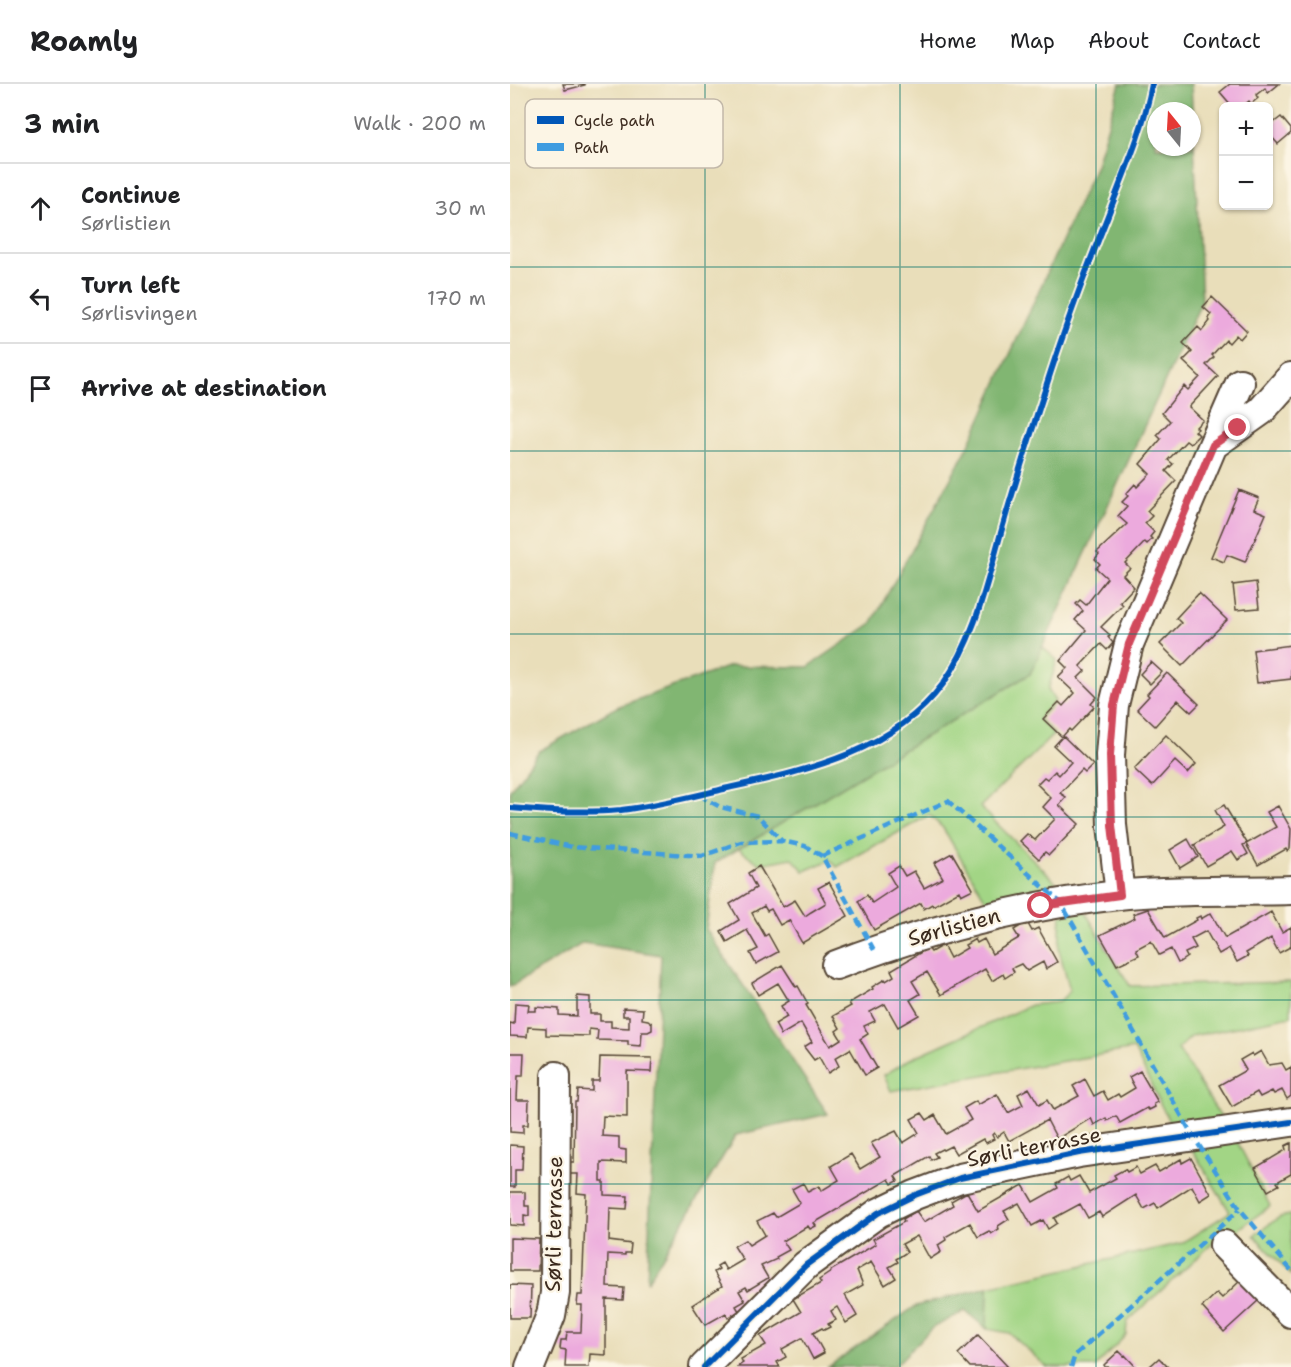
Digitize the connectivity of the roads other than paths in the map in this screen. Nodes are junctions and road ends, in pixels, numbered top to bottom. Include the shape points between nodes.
1 (1291, 377) edge
2 (1240, 382) dead end
3 (1213, 445) junction
4 (1291, 890) edge
5 (1120, 895) junction
6 (836, 965) dead end
7 (556, 1076) dead end
8 (1291, 1122) edge
9 (1224, 1245) dead end
10 (1291, 1313) edge
11 (530, 1367) edge
12 (704, 1367) edge

1 - 3 street via 1261,411
2 - 3 street
3 - 5 street via 1129,644 1114,705 1110,755 1112,825
4 - 5 street, Sørlistien
5 - 6 street, Sørlistien via 1041,906 963,923
7 - 11 street, Sørli terrasse via 555,1293 551,1315
8 - 12 street, Sørli terrasse via 1045,1159 960,1178 915,1195 878,1213 806,1265
9 - 10 street

